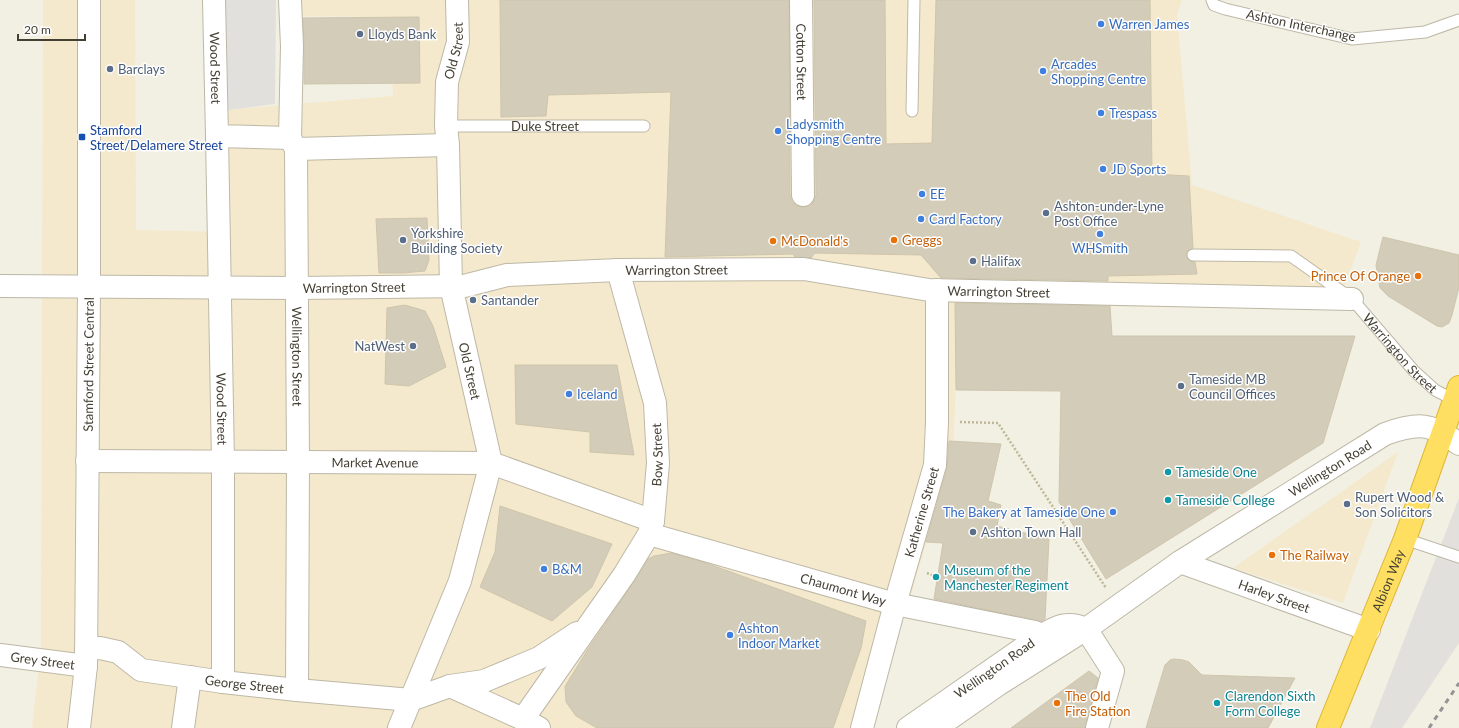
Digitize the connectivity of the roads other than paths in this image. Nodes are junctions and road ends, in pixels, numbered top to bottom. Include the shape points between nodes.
1 (89, 0) edge
2 (214, 0) edge
3 (290, 0) edge
4 (457, 0) edge
5 (801, 0) edge
6 (914, 0) edge
7 (1213, 3) edge
8 (1459, 20) edge
9 (912, 111) dead end
10 (644, 126) dead end
11 (216, 136) junction
12 (447, 136) junction
13 (293, 144) junction
14 (803, 195) dead end
15 (1193, 255) dead end
16 (618, 270) junction
17 (0, 286) edge
18 (451, 286) junction
19 (89, 287) junction
20 (219, 287) junction
21 (298, 288) junction
22 (937, 290) junction
23 (1352, 299) junction
24 (1457, 396) edge
25 (1451, 438) edge
26 (87, 461) junction
27 (224, 462) junction
28 (298, 462) junction
29 (491, 463) junction
30 (651, 527) junction
31 (1405, 539) junction
32 (1459, 557) edge
33 (1180, 562) junction
34 (895, 604) junction
35 (588, 626) junction
36 (1086, 630) junction
37 (1369, 630) junction
38 (1039, 637) junction
39 (0, 655) edge
40 (86, 658) junction
41 (190, 677) junction
42 (223, 682) junction
43 (450, 686) junction
44 (297, 690) junction
45 (411, 700) junction
46 (531, 723) edge
47 (79, 728) edge
48 (183, 728) edge
49 (399, 728) edge
50 (862, 728) edge
51 (908, 728) edge
52 (936, 728) edge
53 (1097, 728) edge
54 (1328, 728) edge

1 - 19 street, Stamford Street Central
2 - 11 street, Wood Street
3 - 13 street, Wellington Street
4 - 12 street, Old Street via 458,42 447,82
5 - 14 street, Cotton Street
6 - 9 lane
7 - 8 lane, Ashton Interchange via 1224,9 1352,39 1425,32
10 - 12 lane, Duke Street
11 - 13 street
11 - 20 street, Wood Street
12 - 13 street via 406,147
12 - 18 street, Old Street
13 - 21 street, Wellington Street
15 - 23 lane, Warrington Street via 1291,256
16 - 18 street, Warrington Street via 507,275 464,286
16 - 22 street, Warrington Street via 804,269
16 - 30 street, Bow Street via 654,403 658,464
17 - 19 street, Warrington Street
18 - 21 street, Warrington Street
18 - 29 street, Old Street
19 - 20 street, Warrington Street
19 - 26 street, Stamford Street Central
20 - 21 street, Warrington Street
20 - 27 street, Wood Street
21 - 28 street, Wellington Street
22 - 23 street, Warrington Street
22 - 34 street, Katherine Street via 938,422 935,465
23 - 24 lane, Warrington Street via 1414,371 1435,390
24 - 25 highway
25 - 31 highway, Albion Way
25 - 33 street, Wellington Road via 1422,425 1400,428 1385,434
26 - 27 street, Market Avenue
26 - 40 street, Stamford Street Central
27 - 28 street, Market Avenue
27 - 42 street, Wood Street
28 - 29 street, Market Avenue
28 - 44 street, Wellington Street
29 - 30 street, Market Avenue
29 - 45 street, Old Street via 460,581
30 - 34 street, Chaumont Way
30 - 35 street, Bow Street via 624,575
31 - 32 lane
31 - 37 highway, Albion Way
33 - 36 street, Wellington Road
33 - 37 street, Harley Street
34 - 38 street, Chaumont Way via 1035,632
34 - 50 street, Katherine Street
35 - 43 street, Bow Street via 539,658 484,681
35 - 46 street, Bow Street
36 - 38 street, Wellington Road via 1076,624 1057,626
36 - 52 street, Wellington Road via 999,684
36 - 53 street via 1113,671
37 - 54 highway, Albion Way
38 - 51 street, Wellington Road
39 - 40 street, Grey Street
40 - 41 street, George Street via 100,648 118,652 141,670
40 - 47 street, Stamford Street Central
41 - 42 street, George Street
41 - 48 street
42 - 44 street, George Street
43 - 45 street, Bow Street
43 - 46 street
44 - 45 street, George Street
45 - 49 street, Old Street

